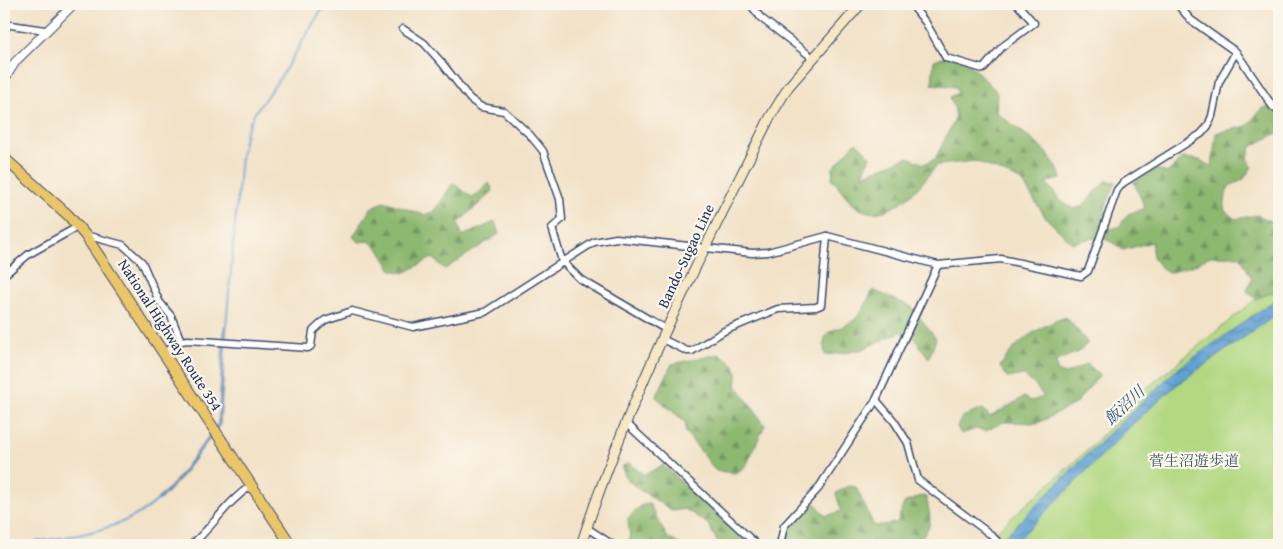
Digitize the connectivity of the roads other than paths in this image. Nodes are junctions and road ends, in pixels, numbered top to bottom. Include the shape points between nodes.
1 (74, 4) edge
2 (750, 4) edge
3 (861, 4) edge
4 (911, 4) edge
5 (1017, 4) edge
6 (1177, 4) edge
7 (4, 24) edge
8 (402, 29) dead end
9 (45, 30) junction
10 (1236, 52) junction
11 (813, 58) junction
12 (4, 80) edge
13 (1279, 111) edge
14 (4, 158) edge
15 (82, 230) junction
16 (827, 236) junction
17 (706, 248) junction
18 (562, 262) junction
19 (938, 265) junction
20 (4, 274) edge
21 (667, 330) junction
22 (662, 339) junction
23 (181, 341) junction
24 (164, 353) junction
25 (876, 400) junction
26 (626, 423) junction
27 (252, 485) junction
28 (587, 528) junction
29 (191, 545) edge
30 (291, 545) edge
31 (581, 545) edge
32 (613, 545) edge
33 (757, 545) edge
34 (780, 545) edge
35 (1000, 545) edge

1 - 9 street
2 - 11 street via 761,18
3 - 11 main road, Bando-Sugao Line
4 - 5 street via 946,58 983,69 1002,47 1034,23
6 - 10 street via 1191,20
7 - 9 street
8 - 18 street via 424,43 470,99 481,107 504,111 543,151 560,199 562,218 552,228
9 - 12 street via 16,61
10 - 13 street
10 - 19 street via 1217,89 1208,126 1201,134 1117,190 1088,271 1081,276 1002,259
11 - 17 main road, Bando-Sugao Line via 780,98
14 - 15 highway, National Highway Route 354
15 - 20 street via 29,254
15 - 23 street via 123,245 142,262
15 - 24 highway, National Highway Route 354
16 - 17 street via 768,252
16 - 19 street
16 - 22 street via 821,305 778,309 724,331 692,351
17 - 18 street via 603,239
17 - 21 main road, Bando-Sugao Line
18 - 21 street via 580,278
18 - 23 street via 484,312 413,327 352,311 324,320 313,330 308,348
19 - 25 street
21 - 22 main road, Bando-Sugao Line
22 - 26 main road, Bando-Sugao Line
23 - 24 street
24 - 27 highway, National Highway Route 354
25 - 34 street via 818,489 784,526
25 - 35 street via 908,443 918,480
26 - 28 main road, Bando-Sugao Line
26 - 33 street
27 - 29 street via 225,508
27 - 30 highway, National Highway Route 354
28 - 31 main road, Bando-Sugao Line
28 - 32 street

